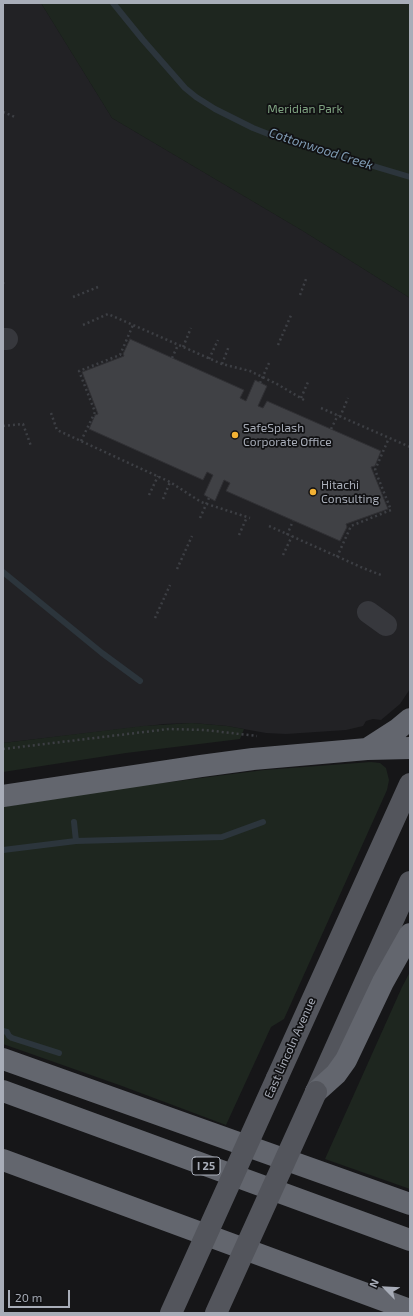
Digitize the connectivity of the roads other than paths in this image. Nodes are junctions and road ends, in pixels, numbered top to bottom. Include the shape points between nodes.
1 (368, 612) dead end
2 (386, 625) dead end
3 (410, 718) edge
4 (410, 748) edge
5 (367, 749) junction
6 (410, 784) edge
7 (3, 796) edge
8 (410, 882) edge
9 (410, 934) edge
10 (3, 1059) edge
11 (3, 1091) edge
12 (316, 1092) junction
13 (3, 1160) edge
14 (3, 1174) edge
15 (410, 1204) edge
16 (124, 1205) junction
17 (410, 1240) edge
18 (410, 1310) edge
19 (171, 1313) edge
20 (216, 1313) edge

1 - 2 lane
3 - 5 highway
4 - 5 highway
5 - 7 highway via 201,766
6 - 19 main road, East Lincoln Avenue, bridge
8 - 12 main road
9 - 12 highway via 383,982 346,1060 336,1074
10 - 15 highway
11 - 17 highway, I 25
12 - 20 main road, bridge
13 - 16 highway
14 - 16 highway
16 - 18 highway

